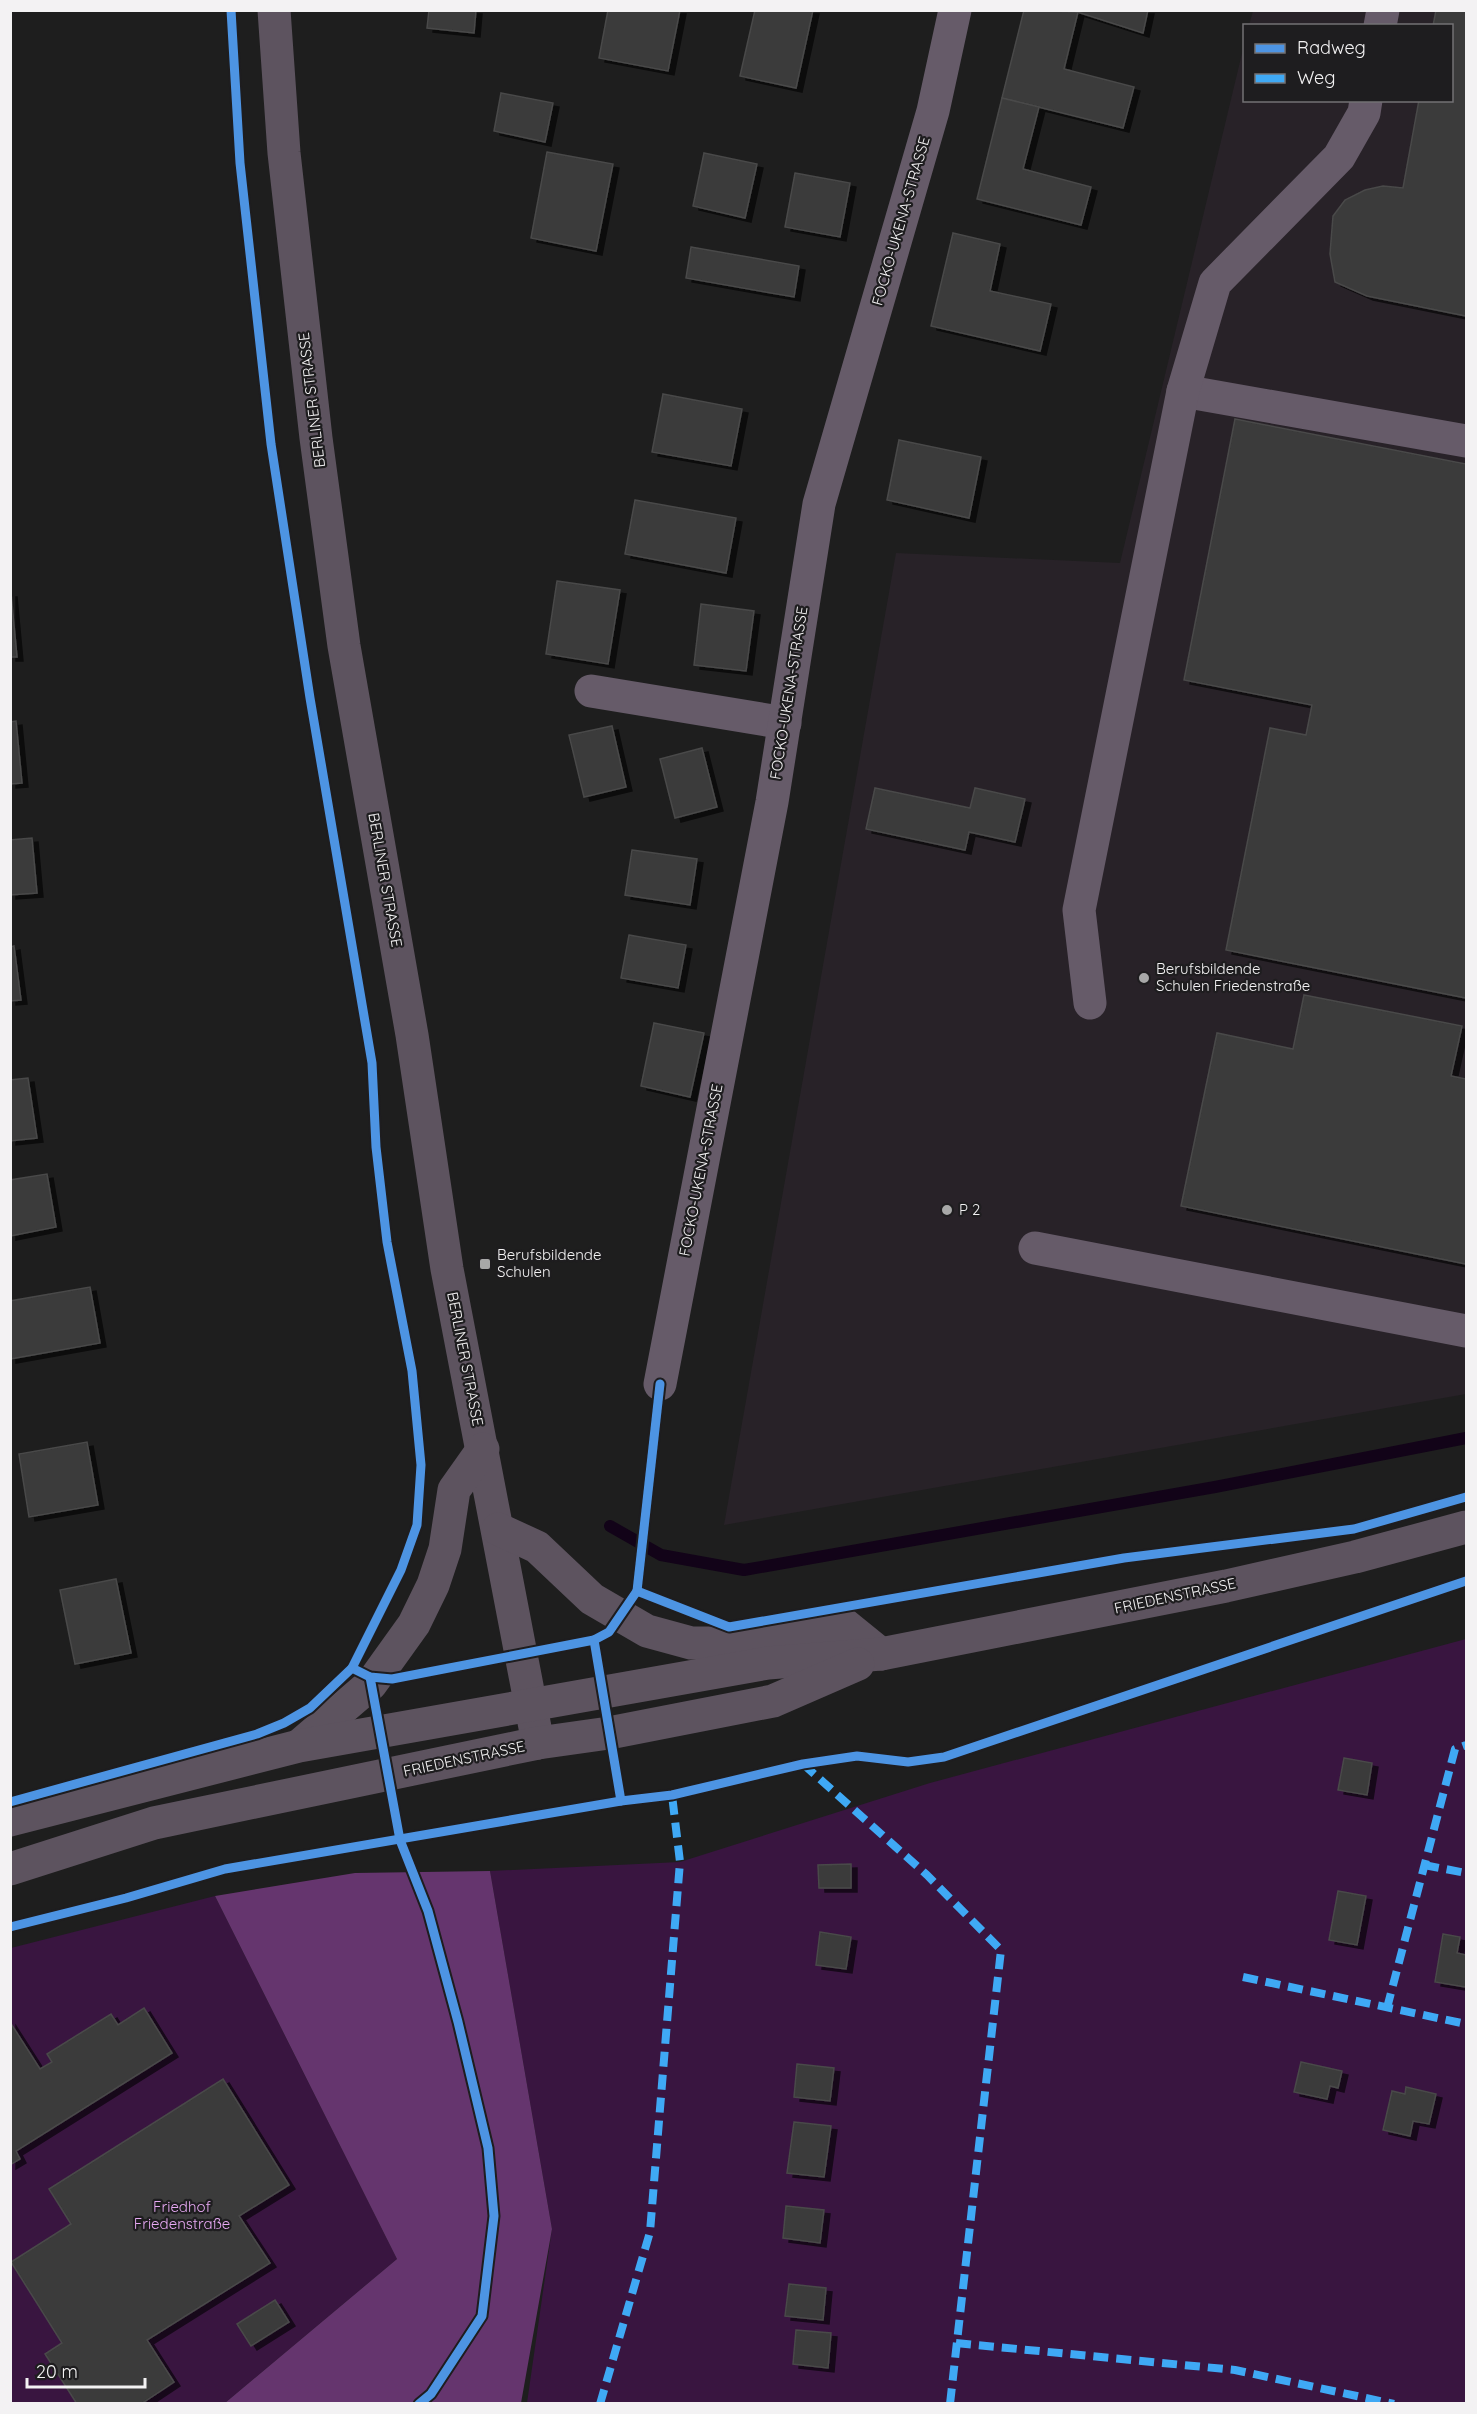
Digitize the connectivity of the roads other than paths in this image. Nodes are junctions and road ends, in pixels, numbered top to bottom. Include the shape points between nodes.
1 (274, 10) edge
2 (955, 10) edge
3 (1366, 102) edge
4 (1182, 391) junction
5 (1467, 441) edge
6 (591, 691) dead end
7 (785, 723) junction
8 (1090, 1003) dead end
9 (1035, 1248) dead end
10 (1467, 1330) edge
11 (660, 1384) dead end
12 (483, 1449) junction
13 (1467, 1527) edge
14 (498, 1529) junction
15 (881, 1654) junction
16 (531, 1706) junction
17 (538, 1743) junction
18 (299, 1746) junction
19 (10, 1820) edge
20 (10, 1869) edge

1 - 12 main road, BERLINER STRASSE via 284,153 344,646 412,1035 447,1269
2 - 7 street, FOCKO-UKENA-STRASSE via 933,111 819,504
3 - 4 street via 1364,113 1340,157 1215,283
4 - 5 street
4 - 8 street via 1079,910
6 - 7 street
7 - 11 street, FOCKO-UKENA-STRASSE
9 - 10 street
12 - 14 main road, BERLINER STRASSE
12 - 18 main road via 454,1490 445,1549 414,1623 371,1684
13 - 15 main road, FRIEDENSTRASSE via 1226,1586
14 - 15 main road via 537,1547 592,1599 647,1631 691,1643 736,1643 844,1624
14 - 16 main road, BERLINER STRASSE
15 - 16 main road, FRIEDENSTRASSE via 768,1663
15 - 17 main road, FRIEDENSTRASSE via 772,1701
16 - 17 main road, BERLINER STRASSE
16 - 18 main road, FRIEDENSTRASSE
17 - 20 main road, FRIEDENSTRASSE via 154,1823
18 - 19 main road, FRIEDENSTRASSE

